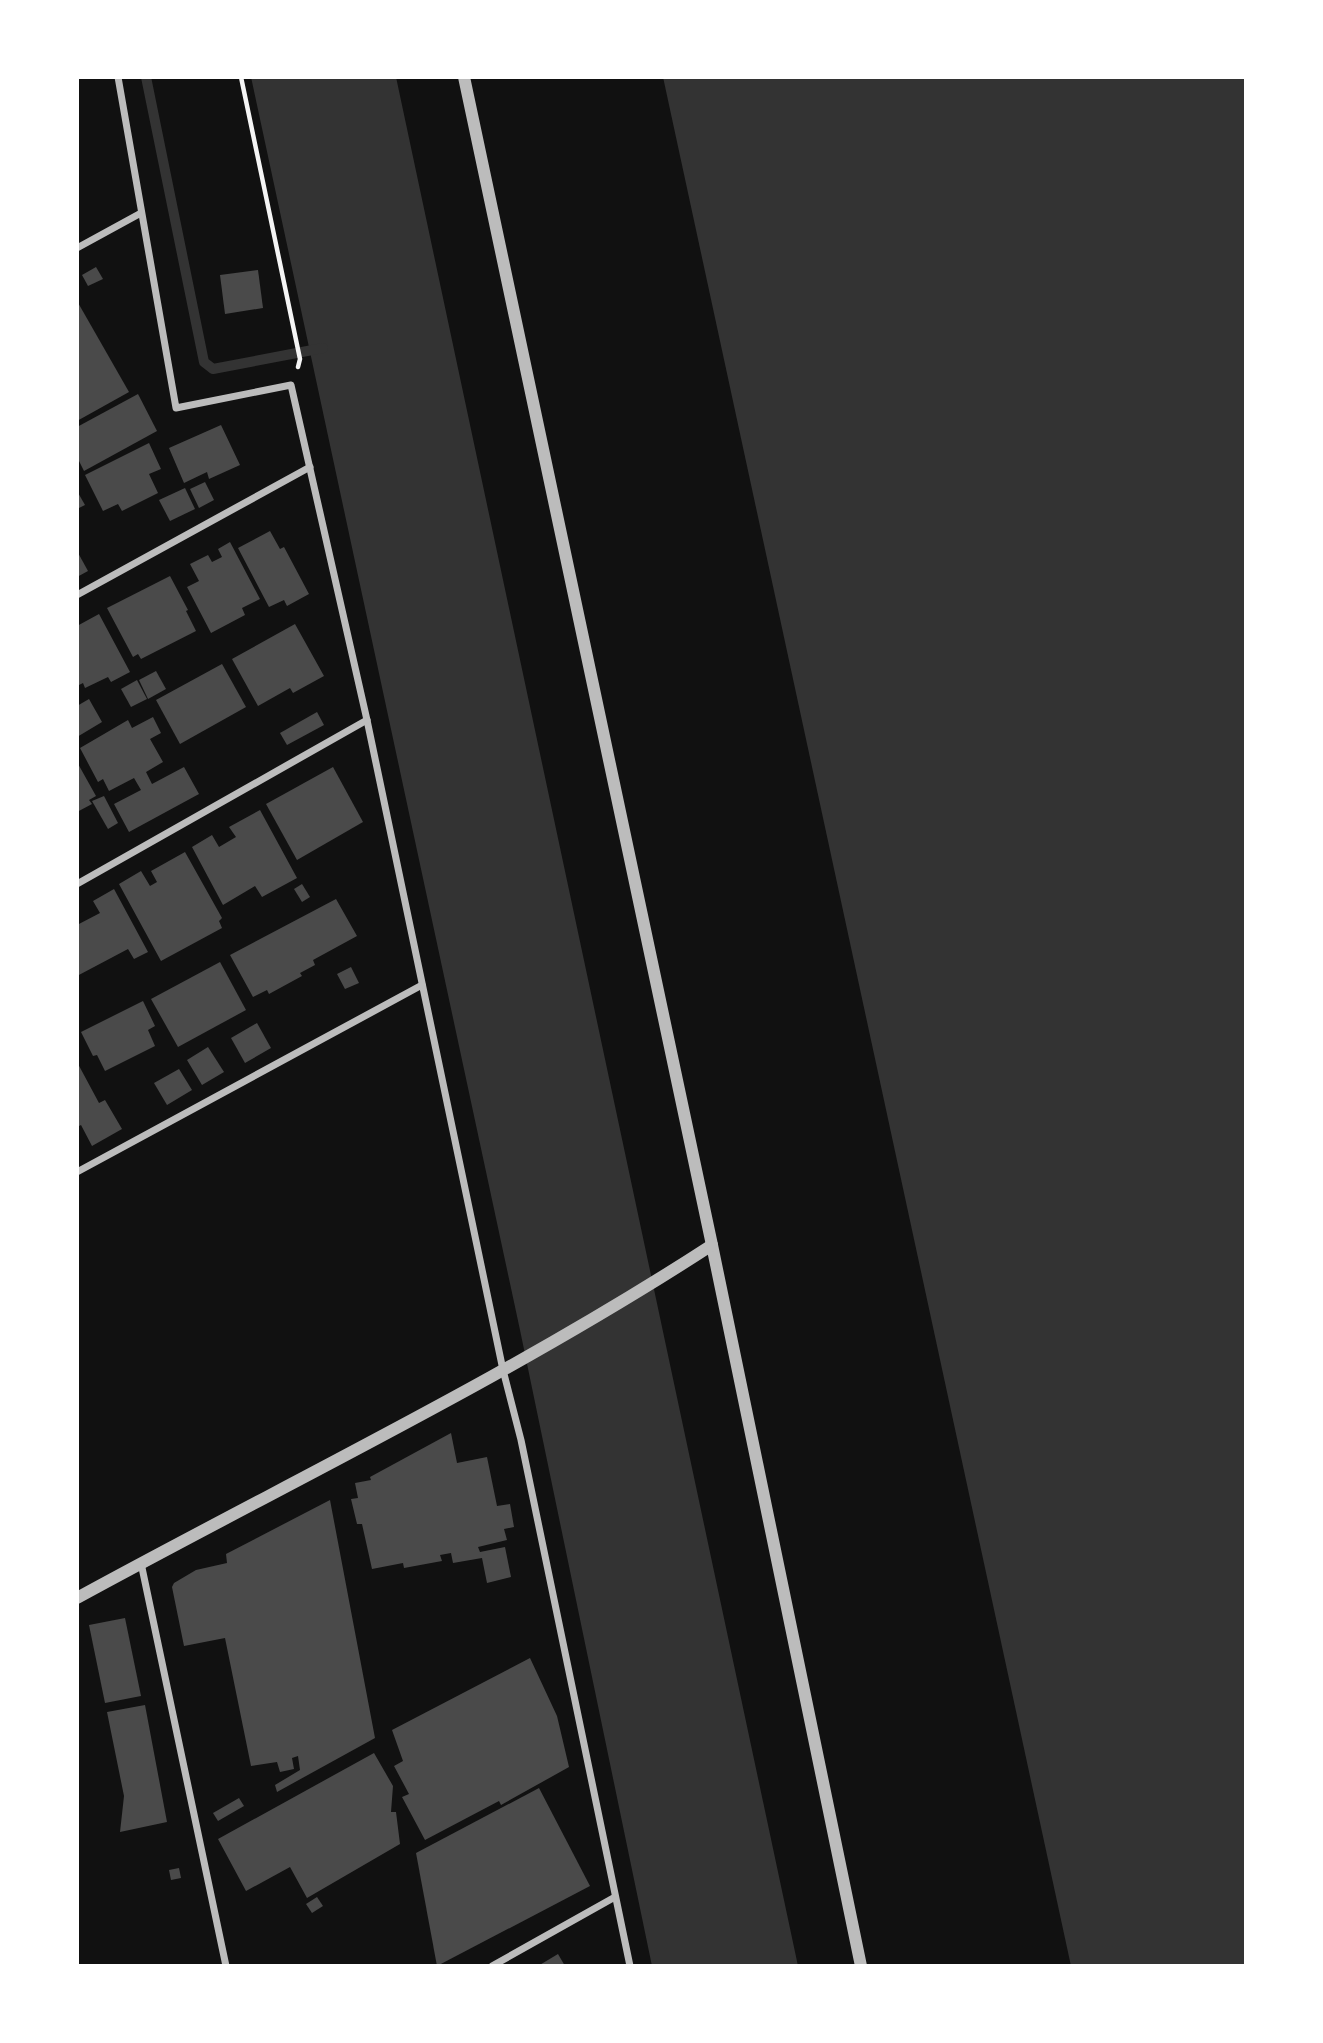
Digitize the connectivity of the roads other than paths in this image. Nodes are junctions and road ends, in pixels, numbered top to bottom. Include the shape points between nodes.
1 (118, 77) edge
2 (464, 77) edge
3 (141, 213) junction
4 (77, 248) edge
5 (310, 467) junction
6 (77, 595) edge
7 (367, 720) junction
8 (77, 884) edge
9 (422, 985) junction
10 (77, 1172) edge
11 (712, 1245) junction
12 (503, 1370) junction
13 (141, 1563) junction
14 (77, 1598) edge
15 (615, 1897) junction
16 (226, 1966) edge
17 (492, 1966) edge
18 (630, 1966) edge
19 (861, 1966) edge

1 - 3 street
2 - 11 street
3 - 4 street
3 - 5 street via 176,408 291,385
5 - 6 street
5 - 7 street
7 - 8 street
7 - 9 street
9 - 10 street
9 - 12 street
11 - 12 street
11 - 19 street
12 - 13 street
12 - 15 street
13 - 14 street
13 - 16 street
15 - 17 street
15 - 18 street

